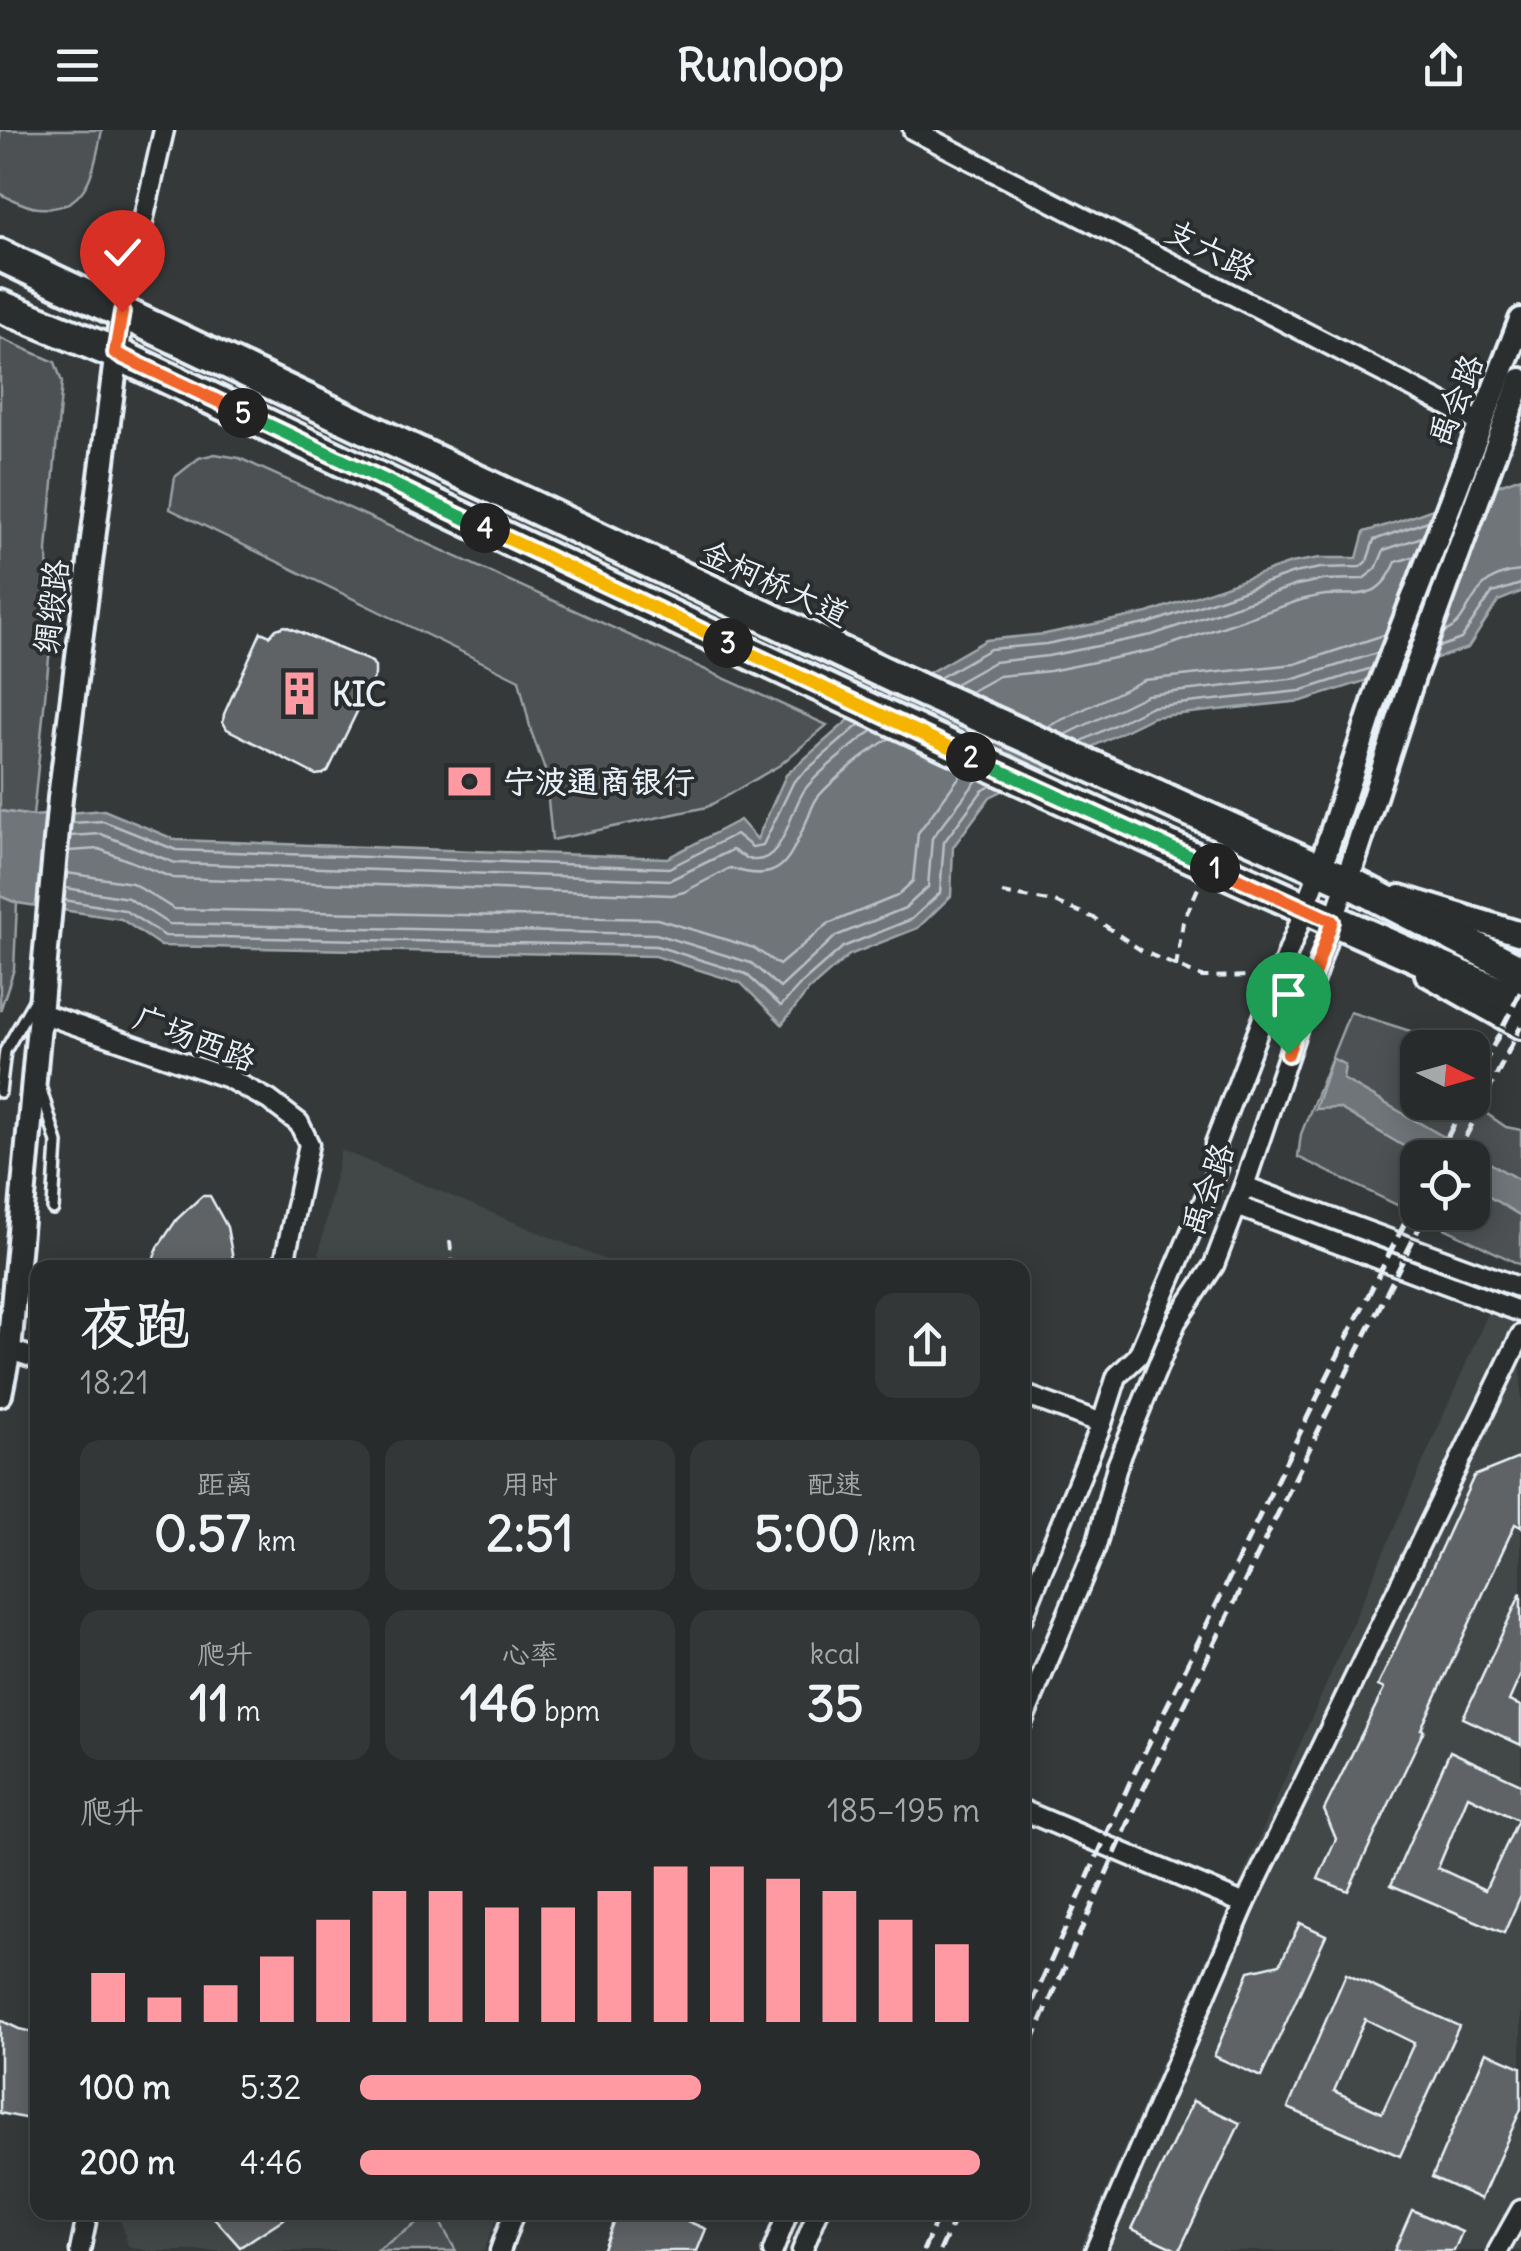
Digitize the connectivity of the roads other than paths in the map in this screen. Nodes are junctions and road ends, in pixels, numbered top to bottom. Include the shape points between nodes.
1 (164, 130) edge
2 (914, 130) edge
3 (8, 258) edge
4 (4, 307) edge
5 (122, 312) junction
6 (1521, 320) edge
7 (115, 353) junction
8 (1521, 380) edge
9 (1481, 424) junction
10 (1334, 875) junction
11 (1319, 915) junction
12 (1521, 934) edge
13 (1521, 971) edge
14 (44, 984) junction
15 (1521, 1002) edge
16 (41, 1013) junction
17 (1521, 1027) edge
18 (35, 1070) junction
19 (0, 1092) edge
20 (1244, 1186) junction
21 (1237, 1206) junction
22 (53, 1209) dead end
23 (285, 1260) edge
24 (1521, 1288) edge
25 (1521, 1312) edge
26 (1521, 1335) edge
27 (5, 1348) edge
28 (30, 1357) edge
29 (0, 1394) edge
30 (1030, 1397) edge
31 (1102, 1422) junction
32 (1030, 1599) edge
33 (1030, 1703) edge
34 (1030, 1813) edge
35 (1245, 1904) junction
36 (1521, 2210) edge
37 (86, 2220) edge
38 (511, 2220) edge
39 (785, 2220) edge
40 (815, 2220) edge
41 (80, 2251) edge
42 (500, 2251) edge
43 (773, 2251) edge
44 (802, 2251) edge
45 (1095, 2251) edge
46 (1498, 2251) edge

1 - 5 street, 绸缎路
2 - 9 street, 支六路
3 - 5 main road, 金柯桥大道
4 - 7 main road
5 - 7 street, 绸缎路
5 - 10 main road, 金柯桥大道 via 895,678
6 - 9 street, 禹会路
7 - 11 main road
7 - 14 street, 绸缎路
8 - 10 street, 禹会路
9 - 10 street, 禹会路 via 1378,690
10 - 11 street, 禹会路
10 - 11 street, 禹会路
10 - 12 street
10 - 13 main road, 金柯桥大道
11 - 15 main road
11 - 17 street
11 - 20 street, 禹会路
11 - 31 street, 禹会路 via 1280,974 1215,1144 1218,1168 1138,1356 1117,1376
14 - 16 street, 绸缎路
14 - 19 lane via 5,1052
16 - 18 street, 绸缎路
16 - 23 street, 广场西路 via 228,1078 299,1123 310,1144
18 - 22 lane via 57,1143
18 - 27 street, 绸缎路
20 - 21 street, 禹会路
20 - 24 street
21 - 25 street
21 - 33 street, 禹会路 via 1214,1265 1176,1322 1118,1466 1096,1546
26 - 35 street
27 - 28 street
27 - 29 street, 绸缎路
30 - 31 street
31 - 32 street, 禹会路
34 - 35 street
35 - 45 street
36 - 46 street
37 - 41 street
38 - 42 street
39 - 43 street
40 - 44 street

